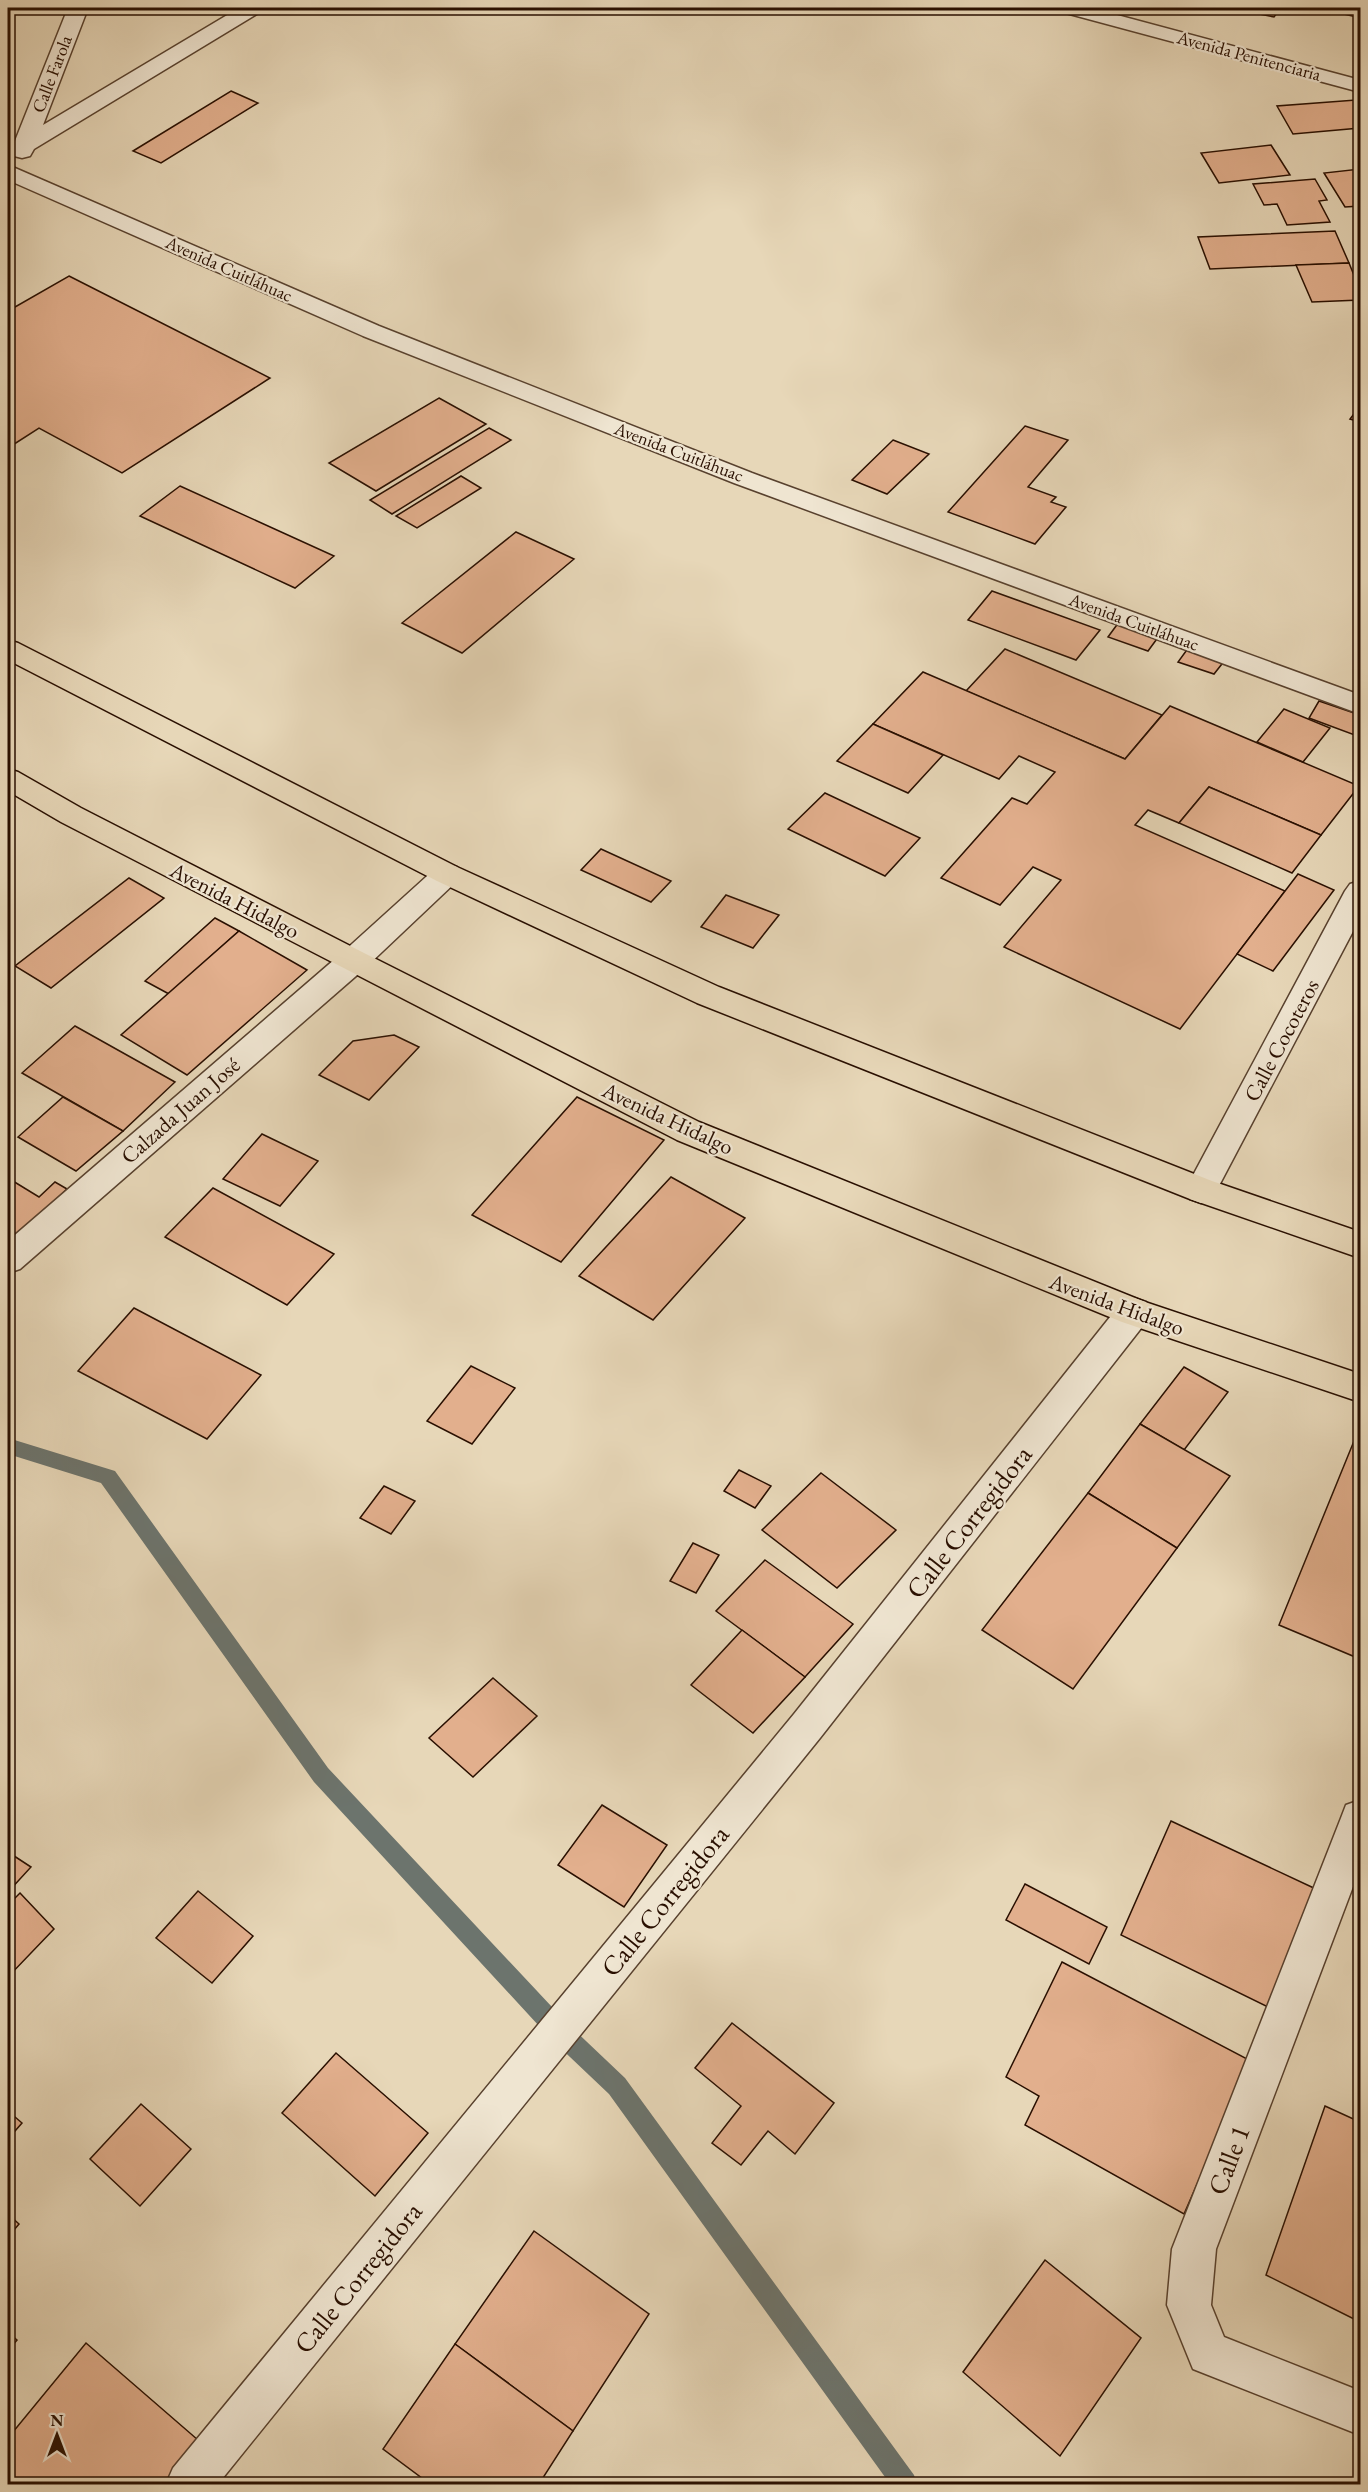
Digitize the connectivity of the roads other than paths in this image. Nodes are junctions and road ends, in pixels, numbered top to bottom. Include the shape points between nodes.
1 (78, 8) edge
2 (253, 8) edge
3 (1069, 8) edge
4 (1360, 86) edge
5 (25, 145) junction
6 (9, 173) edge
7 (8, 649) edge
8 (1360, 705) edge
9 (8, 779) edge
10 (447, 874) junction
11 (1360, 891) edge
12 (353, 961) junction
13 (1201, 1190) junction
14 (1360, 1245) edge
15 (8, 1260) edge
16 (1134, 1312) junction
17 (1360, 1388) edge
18 (1360, 1818) edge
19 (1360, 2413) edge
20 (189, 2484) edge

1 - 5 street, Calle Farola
2 - 5 street
3 - 4 street, Avenida Penitenciaria
5 - 6 street, Calle Farola
6 - 8 street, Avenida Cuitláhuac via 371,331 700,461
7 - 10 main road
9 - 12 main road, Avenida Hidalgo
10 - 12 street, Calzada Juan José
10 - 13 main road via 708,995
11 - 13 street, Calle Cocoteros
12 - 15 street, Calzada Juan José
12 - 16 main road, Avenida Hidalgo via 688,1131
13 - 14 main road
16 - 17 main road, Avenida Hidalgo
16 - 20 street, Calle Corregidora via 807,1726
18 - 19 street, Calle 1 via 1194,2249 1189,2305 1209,2353

